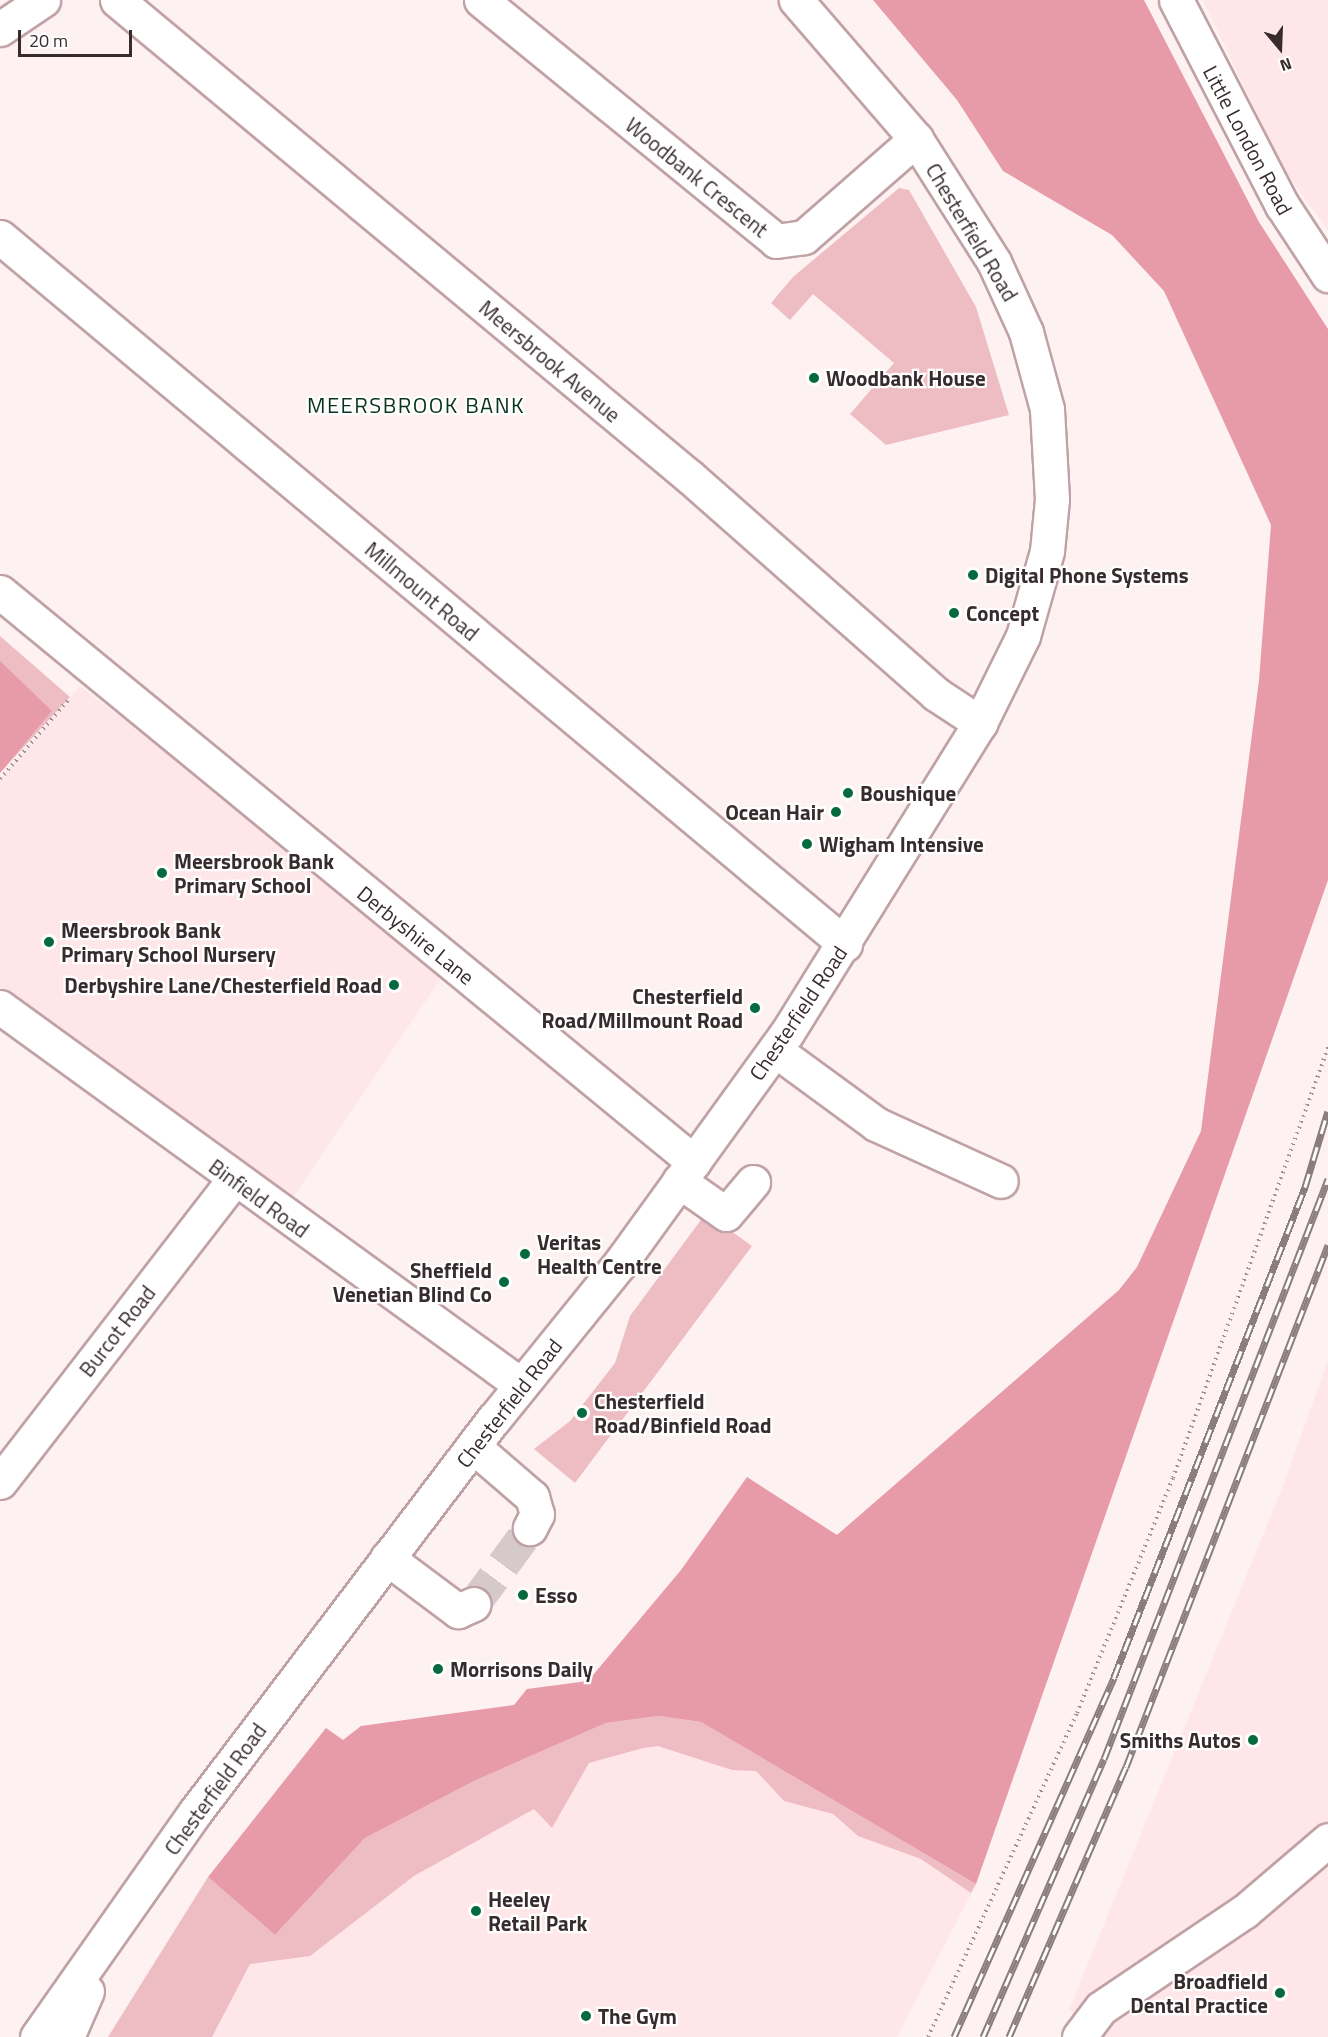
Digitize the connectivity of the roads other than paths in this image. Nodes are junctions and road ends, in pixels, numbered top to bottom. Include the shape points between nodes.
1 (43, 0) edge
2 (117, 0) edge
3 (481, 0) edge
4 (796, 0) edge
5 (1176, 0) edge
6 (0, 29) edge
7 (916, 139) junction
8 (0, 237) edge
9 (1328, 275) edge
10 (0, 592) edge
11 (980, 723) junction
12 (845, 944) junction
13 (0, 1007) edge
14 (775, 1050) junction
15 (687, 1171) junction
16 (233, 1180) junction
17 (1001, 1181) dead end
18 (753, 1182) dead end
19 (521, 1385) junction
20 (474, 1447) junction
21 (0, 1482) edge
22 (530, 1528) tunnel mouth
23 (387, 1558) junction
24 (474, 1604) dead end
25 (1328, 1840) edge
26 (109, 1940) junction
27 (37, 2037) edge
28 (67, 2037) edge
29 (1079, 2037) edge

1 - 6 main road
2 - 11 main road, Meersbrook Avenue via 690,477 936,694
3 - 7 main road, Woodbank Crescent via 776,241 804,237
4 - 7 main road, Chesterfield Road
5 - 9 main road, Little London Road via 1282,205
7 - 11 main road, Chesterfield Road via 1011,294 1047,409 1052,499 1047,551 1023,636
8 - 12 main road, Millmount Road
10 - 15 main road, Derbyshire Lane
11 - 12 main road, Chesterfield Road
12 - 14 main road, Chesterfield Road
13 - 16 main road, Binfield Road
14 - 15 main road, Chesterfield Road
14 - 17 main road via 876,1124
15 - 18 main road, Derbyshire Lane via 726,1214
15 - 19 main road, Chesterfield Road
16 - 19 main road, Binfield Road
16 - 21 main road, Burcot Road
19 - 20 main road, Chesterfield Road
20 - 22 main road via 532,1497 537,1514
20 - 23 main road, Chesterfield Road
23 - 24 main road via 458,1611
23 - 26 main road, Chesterfield Road via 196,1811
25 - 29 main road via 1245,1911 1101,2008
26 - 27 main road, Chesterfield Road
26 - 28 main road, Chesterfield Road

